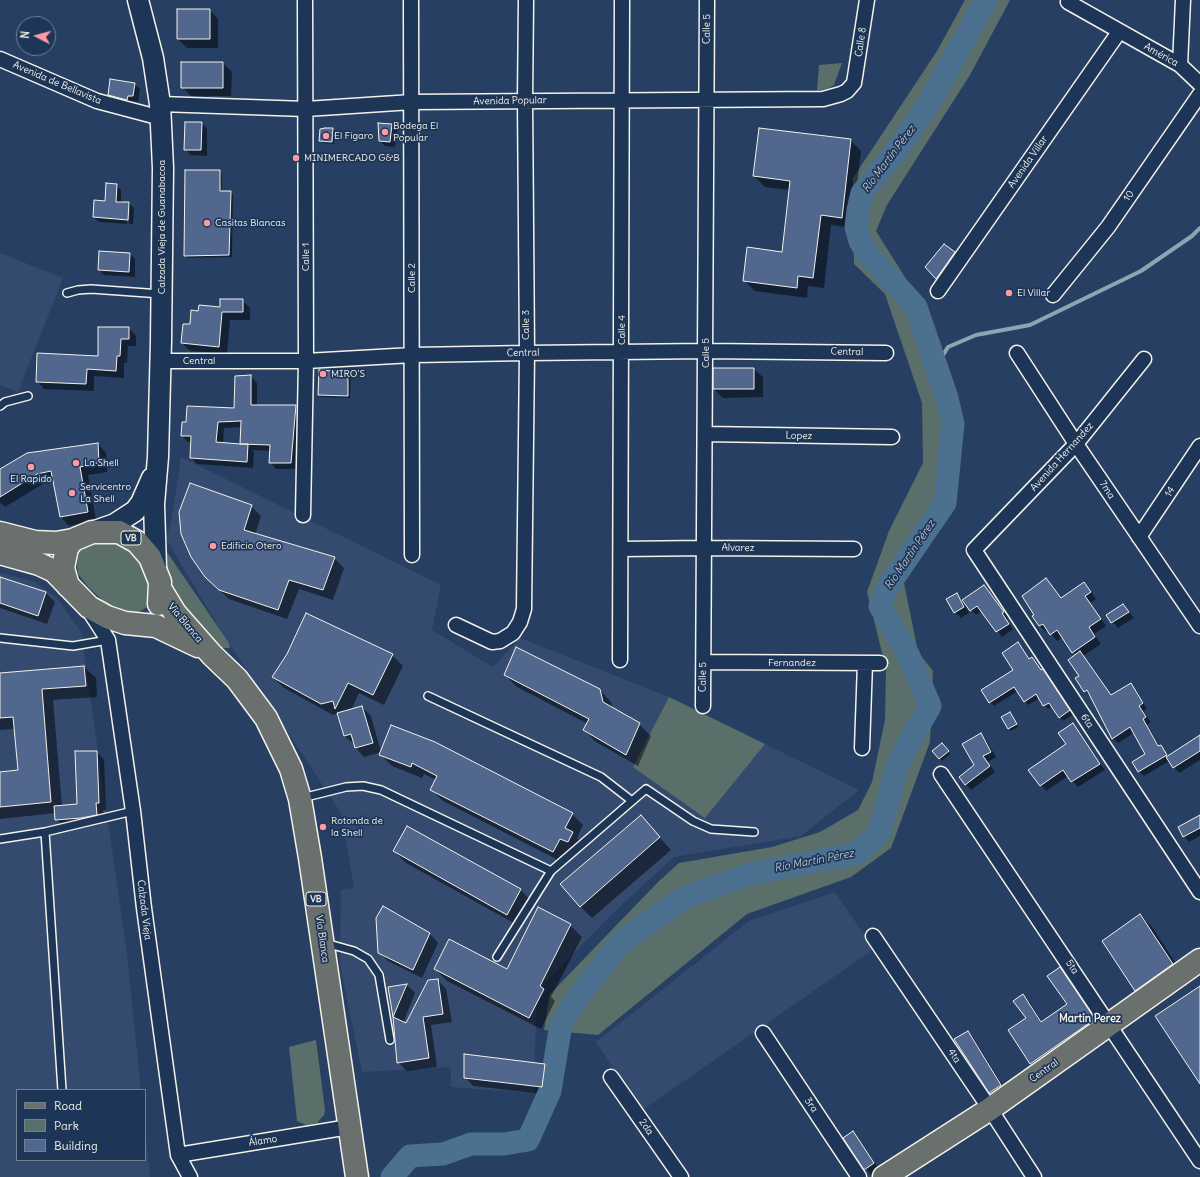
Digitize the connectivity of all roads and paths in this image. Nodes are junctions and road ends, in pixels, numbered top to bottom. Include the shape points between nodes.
1 (138, 0) edge
2 (305, 0) edge
3 (411, 0) edge
4 (526, 0) edge
5 (622, 0) edge
6 (707, 0) edge
7 (867, 0) edge
8 (1183, 0) edge
9 (1068, 2) dead end
10 (1119, 32) junction
11 (0, 59) edge
12 (1180, 65) junction
13 (854, 84) joint
14 (1200, 84) edge
15 (1200, 94) edge
16 (525, 100) junction
17 (621, 100) junction
18 (706, 100) junction
19 (412, 102) junction
20 (306, 109) junction
21 (161, 111) junction
22 (938, 292) dead end
23 (67, 293) dead end
24 (162, 294) junction
25 (1053, 295) dead end
26 (706, 351) junction
27 (622, 352) junction
28 (526, 353) junction
29 (886, 353) dead end
30 (1017, 353) dead end
31 (413, 355) junction
32 (1144, 358) dead end
33 (161, 361) junction
34 (306, 361) junction
35 (28, 396) dead end
36 (0, 406) edge
37 (705, 434) junction
38 (892, 437) dead end
39 (1076, 444) junction
40 (1200, 446) edge
41 (158, 457) junction
42 (303, 515) dead end
43 (0, 533) edge
44 (83, 536) junction
45 (1139, 537) junction
46 (705, 548) junction
47 (621, 549) junction
48 (854, 549) dead end
49 (974, 550) joint
50 (0, 553) edge
51 (412, 555) dead end
52 (156, 568) junction
53 (68, 586) junction
54 (161, 590) junction
55 (137, 624) junction
56 (456, 625) dead end
57 (1200, 626) edge
58 (0, 638) edge
59 (108, 640) junction
60 (212, 655) junction
61 (620, 660) dead end
62 (704, 662) junction
63 (865, 663) junction
64 (880, 663) dead end
65 (428, 696) dead end
66 (703, 706) dead end
67 (862, 748) dead end
68 (942, 774) dead end
69 (300, 799) junction
70 (632, 801) junction
71 (133, 810) junction
72 (45, 832) junction
73 (754, 832) dead end
74 (0, 839) edge
75 (551, 870) junction
76 (1200, 892) edge
77 (873, 936) dead end
78 (322, 942) junction
79 (497, 956) dead end
80 (1200, 960) edge
81 (1111, 1025) junction
82 (763, 1033) dead end
83 (390, 1040) dead end
84 (611, 1077) dead end
85 (62, 1089) edge
86 (990, 1109) junction
87 (349, 1127) junction
88 (178, 1155) junction
89 (1200, 1161) edge
90 (357, 1173) edge
91 (190, 1177) edge
92 (681, 1177) edge
93 (859, 1177) edge
94 (884, 1177) edge
95 (1034, 1177) edge

1 - 21 main road, Calzada Vieja de Guanabacoa via 153,58
2 - 20 street, Calle 1
3 - 19 street, Calle 2
4 - 16 street, Calle 3
5 - 17 street, Calle 4
6 - 18 street, Calle 5
7 - 13 street, Calle 8
8 - 12 street
9 - 10 street, América
10 - 12 street, América
10 - 22 street, Avenida Villar
11 - 21 street, Avenida de Bellavista via 96,101
12 - 14 street, América
13 - 18 street, Avenida Popular via 847,91 823,99
15 - 25 street, 10 via 1108,227
16 - 17 street, Avenida Popular
16 - 19 street, Avenida Popular
16 - 28 street, Calle 3
17 - 18 street, Avenida Popular
17 - 27 street, Calle 4
18 - 26 street, Calle 5
19 - 20 street, Avenida Popular
19 - 31 street, Calle 2
20 - 21 street, Avenida Popular
20 - 34 street, Calle 1
21 - 24 main road, Calzada Vieja de Guanabacoa
23 - 24 lane via 90,289
24 - 33 main road, Calzada Vieja de Guanabacoa
26 - 27 street, Central
26 - 29 street, Central
26 - 37 street, Calle 5
27 - 28 street, Central
27 - 47 street, Calle 4
28 - 31 street, Central
28 - 56 street, Calle 3 via 524,609 520,622 512,633 500,641 492,642
30 - 39 street, 7ma
31 - 34 street, Central
31 - 51 street, Calle 2
32 - 39 street, Avenida Hernandez
33 - 34 street, Central
33 - 41 main road, Calzada Vieja de Guanabacoa
34 - 42 street, Calle 1
35 - 36 lane via 5,402
37 - 38 street, Lopez
37 - 46 street, Calle 5
39 - 45 street, 7ma
39 - 49 street, Avenida Hernandez
40 - 45 street, 14
41 - 44 main road via 145,494 135,511 115,524
41 - 52 main road via 154,504
43 - 44 main road, VB via 35,542 56,543
44 - 52 main road, VB via 112,531 126,535 144,550
44 - 53 main road via 67,548 63,568
45 - 57 street, 7ma
46 - 47 street, Alvarez
46 - 48 street, Alvarez
46 - 62 street, Calle 5
47 - 61 street, Calle 4
49 - 76 street, 6ta
50 - 53 main road, VB via 49,568
52 - 54 main road, VB
53 - 55 main road, VB via 96,612
53 - 59 street, Calzada Vieja via 90,612
54 - 55 main road, VB via 155,616
54 - 60 main road, Vía Blanca / VB via 175,613
55 - 59 street via 122,628
55 - 60 main road, Vía Blanca / VB via 166,630
58 - 59 lane via 73,646
59 - 71 street, Calzada Vieja
60 - 69 main road, Vía Blanca / VB via 237,679 266,718 291,769
62 - 63 street, Fernandez
62 - 66 street, Calle 5
63 - 64 street, Fernandez
63 - 67 street
65 - 70 lane via 601,777
68 - 81 street, 5ta
69 - 75 lane via 346,787 363,786 381,790
69 - 78 main road, Vía Blanca / VB
70 - 73 lane via 646,788 693,821 711,829
70 - 75 lane
71 - 72 lane
71 - 88 street, Calzada Vieja
72 - 74 lane
72 - 85 lane
75 - 79 lane
77 - 86 street, 4ta
78 - 83 lane via 354,951 368,959 380,975
78 - 87 main road, Vía Blanca / VB
80 - 81 main road, Central
81 - 86 main road, Central
81 - 89 street, 5ta
82 - 93 street, 3ra
84 - 92 street, 2da
86 - 94 main road, Central
86 - 95 street, 4ta
87 - 88 street, Álamo
87 - 90 main road, Vía Blanca / VB
88 - 91 street, Calzada Vieja

